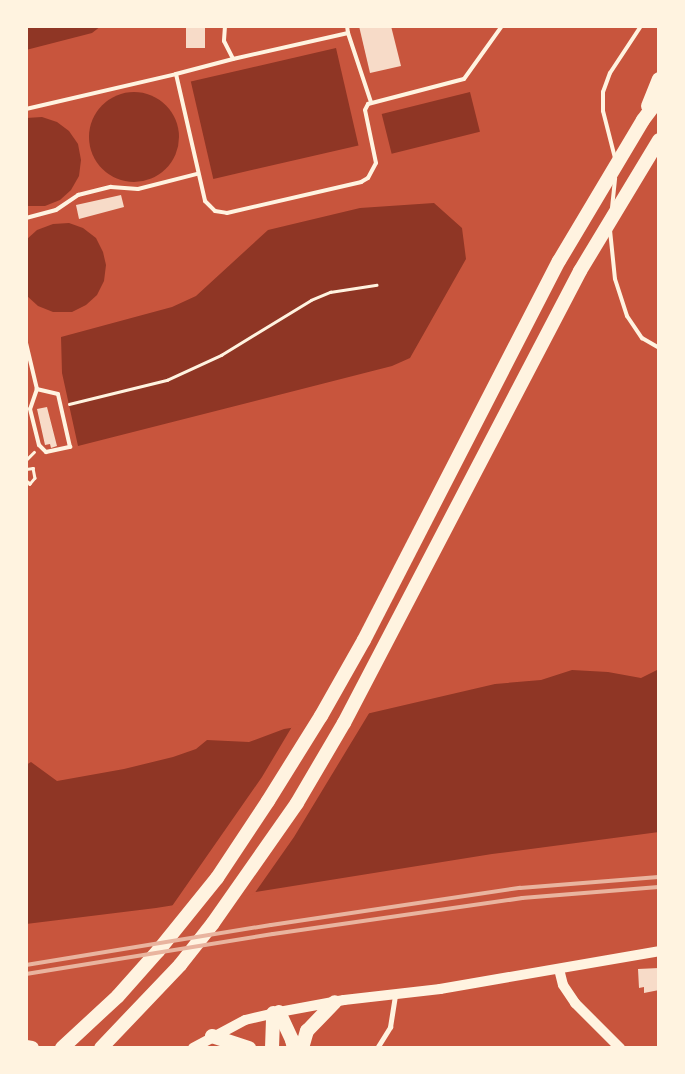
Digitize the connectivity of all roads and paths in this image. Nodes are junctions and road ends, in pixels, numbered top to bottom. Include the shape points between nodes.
1 (225, 26) edge
2 (347, 26) edge
3 (502, 26) edge
4 (641, 26) edge
5 (348, 33) junction
6 (233, 59) junction
7 (176, 74) junction
8 (659, 79) edge
9 (659, 99) edge
10 (372, 102) junction
11 (26, 109) edge
12 (643, 120) junction
13 (659, 140) edge
14 (197, 174) junction
15 (26, 218) edge
16 (376, 285) dead end
17 (26, 343) edge
18 (659, 348) edge
19 (37, 389) junction
20 (61, 405) junction
21 (37, 450) dead end
22 (26, 460) edge
23 (26, 469) edge
24 (26, 481) edge
25 (659, 951) edge
26 (559, 969) junction
27 (395, 994) junction
28 (335, 1002) junction
29 (276, 1012) junction
30 (212, 1036) junction
31 (26, 1047) edge
32 (32, 1048) edge
33 (62, 1048) edge
34 (101, 1048) edge
35 (193, 1048) edge
36 (250, 1048) edge
37 (272, 1048) edge
38 (294, 1048) edge
39 (302, 1048) edge
40 (377, 1048) edge
41 (620, 1048) edge

1 - 6 lane via 224,41
2 - 5 lane
3 - 10 lane via 464,79
4 - 18 lane via 610,73 603,92 603,111 616,162 610,232 615,279 631,325 642,338
5 - 6 lane
5 - 10 lane
6 - 7 lane
7 - 11 lane
7 - 14 lane
8 - 12 highway
9 - 12 highway
10 - 14 lane via 365,110 376,163 365,180 222,213 207,204
12 - 33 highway via 559,261 364,640 284,776 217,878 158,951 118,996
13 - 34 highway via 580,270 344,723 297,803 180,965
14 - 15 lane via 138,189 111,187 78,195 56,210
16 - 20 path via 330,292 312,300 221,355 167,380
17 - 19 lane
19 - 20 lane via 58,394
19 - 20 lane via 30,408 39,445 46,452 70,447
21 - 22 path
23 - 24 path via 33,468 35,478 30,484
25 - 26 main road
26 - 27 main road
26 - 41 main road via 563,985 575,1003
27 - 28 main road
27 - 40 street via 390,1027
28 - 29 main road
28 - 39 highway via 308,1031
29 - 30 main road via 245,1020
29 - 37 highway
29 - 38 highway
30 - 35 main road
30 - 36 highway
31 - 32 highway

